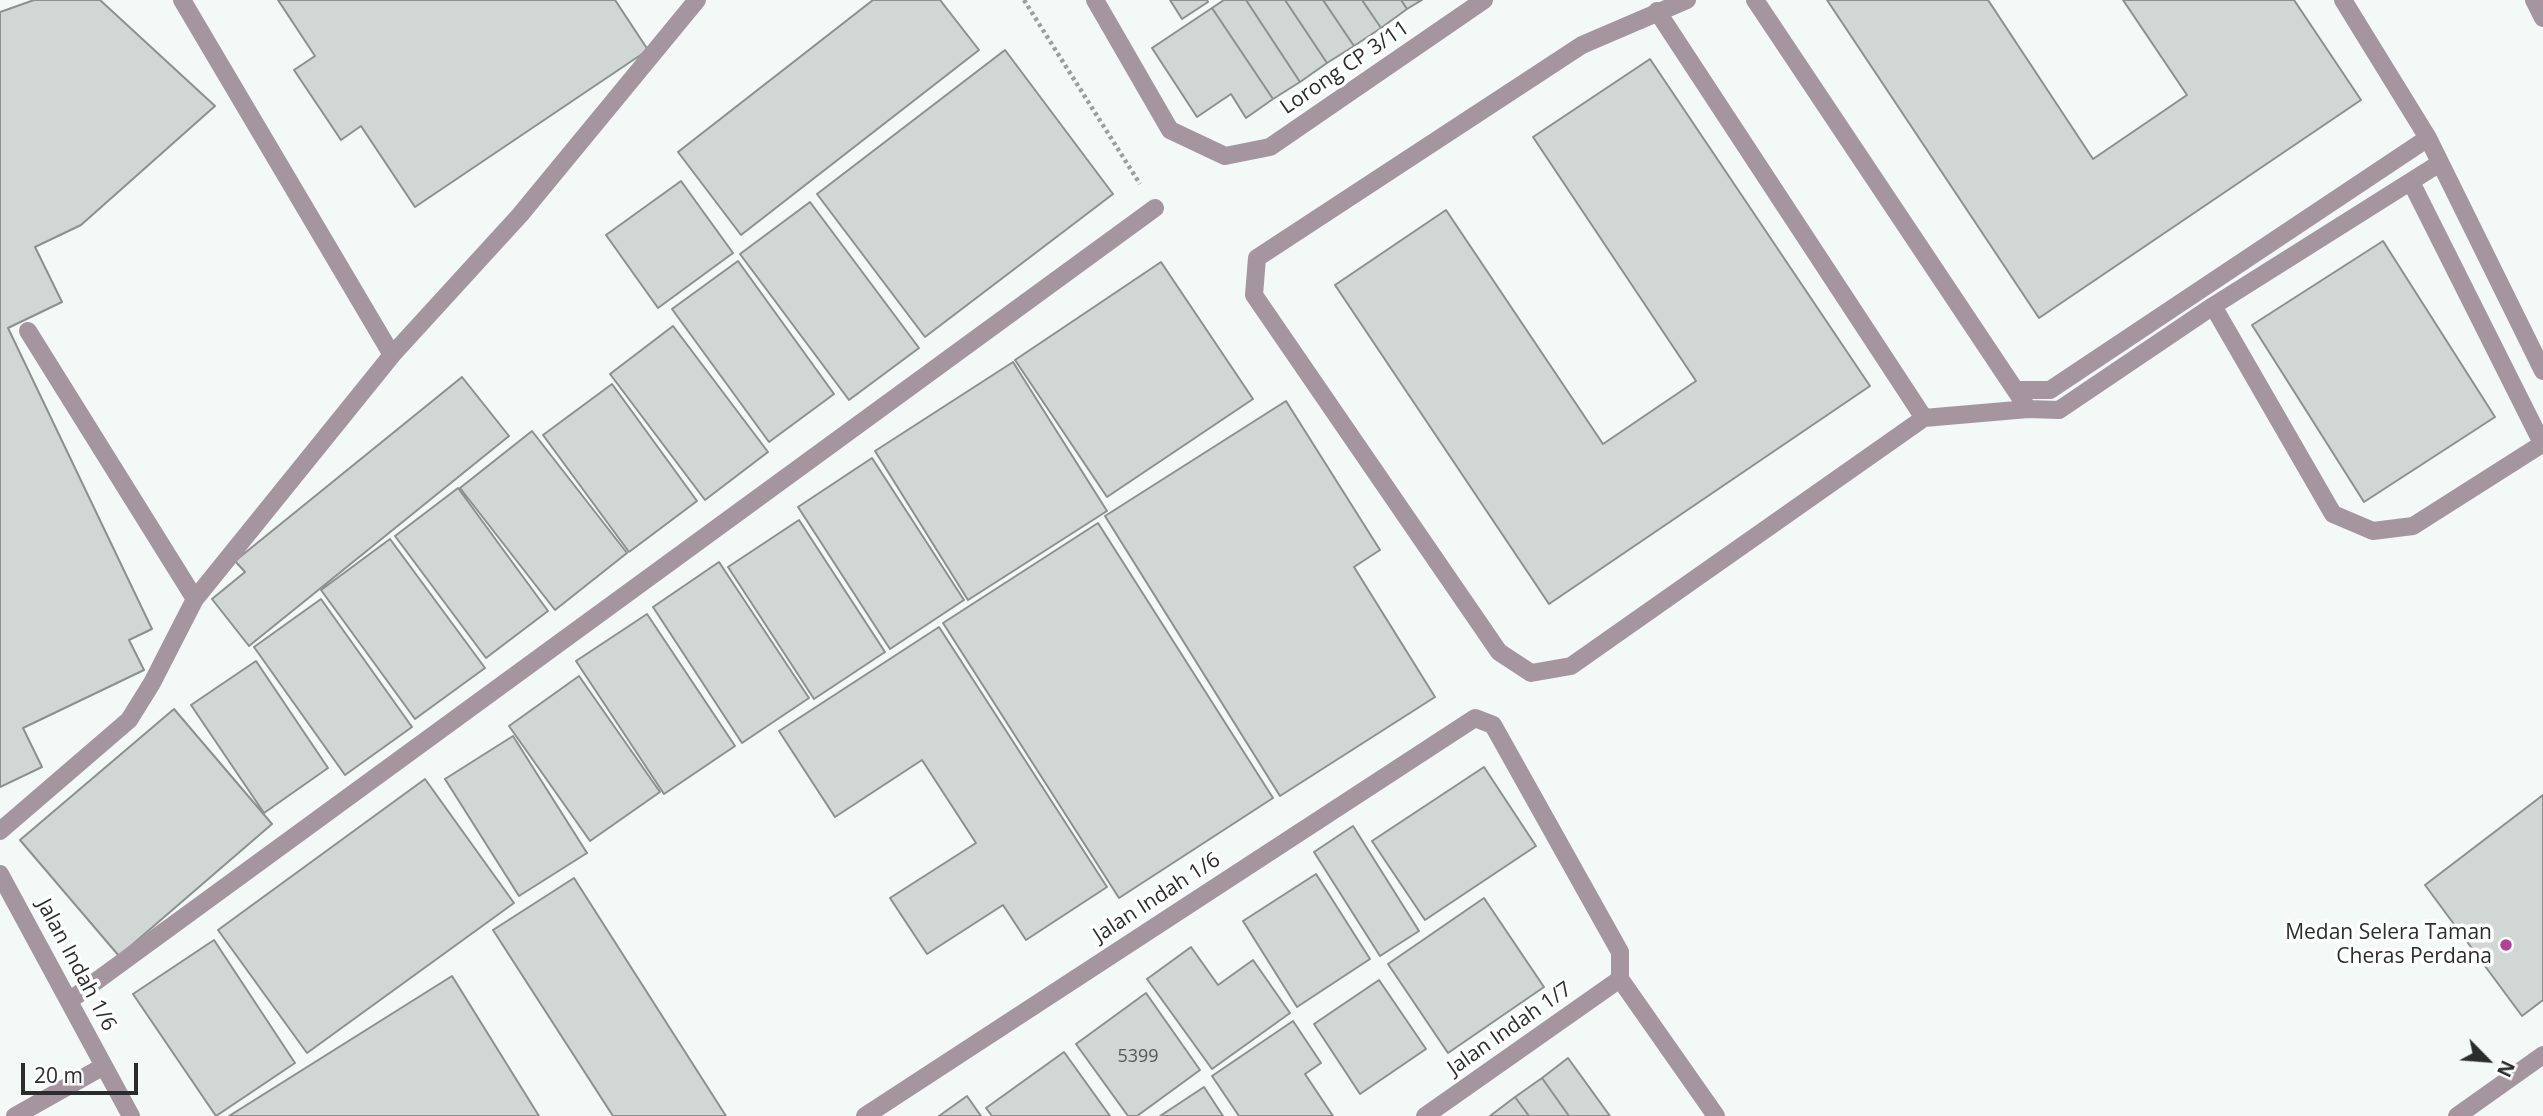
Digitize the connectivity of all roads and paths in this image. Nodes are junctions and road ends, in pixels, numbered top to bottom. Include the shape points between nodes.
1 (182, 0) edge
2 (697, 0) edge
3 (1024, 0) edge
4 (1095, 0) edge
5 (1484, 0) edge
6 (1688, 0) edge
7 (1755, 0) edge
8 (2343, 0) edge
9 (2534, 0) edge
10 (1657, 11) junction
11 (2543, 18) edge
12 (2428, 138) junction
13 (2440, 163) junction
14 (2411, 183) junction
15 (1155, 208) joint
16 (2213, 306) junction
17 (28, 331) dead end
18 (392, 355) junction
19 (2543, 371) edge
20 (2015, 390) junction
21 (2028, 409) junction
22 (1924, 418) junction
23 (2543, 445) edge
24 (195, 599) junction
25 (0, 831) edge
26 (0, 874) edge
27 (1620, 979) junction
28 (69, 1002) junction
29 (2543, 1055) edge
30 (104, 1066) junction
31 (15, 1116) edge
32 (131, 1116) edge
33 (865, 1116) edge
34 (1425, 1116) edge
35 (1716, 1116) edge
36 (2457, 1116) edge

1 - 18 street
2 - 18 street via 520,215
3 - 15 path
4 - 5 street, Lorong CP 3/11 via 1170,130 1225,156 1270,147
6 - 10 street
7 - 20 street
8 - 12 street
9 - 11 street
10 - 22 street
10 - 22 street via 1582,46 1257,258 1254,295 1499,652 1531,673 1571,666
12 - 13 street
12 - 20 street via 2050,390
13 - 14 street
13 - 19 street
14 - 16 street
14 - 23 street
15 - 28 street
16 - 21 street via 2059,410
16 - 23 street via 2333,514 2374,531 2413,526
17 - 24 street
18 - 24 street
20 - 21 street
21 - 22 street
24 - 25 street via 129,720
26 - 28 street, Jalan Indah 1/6
27 - 33 street, Jalan Indah 1/6 via 1620,952 1493,725 1475,718
27 - 34 street, Jalan Indah 1/7
27 - 35 street
28 - 30 street, Jalan Indah 1/6
29 - 36 street
30 - 31 street
30 - 32 street, Jalan Indah 1/6

